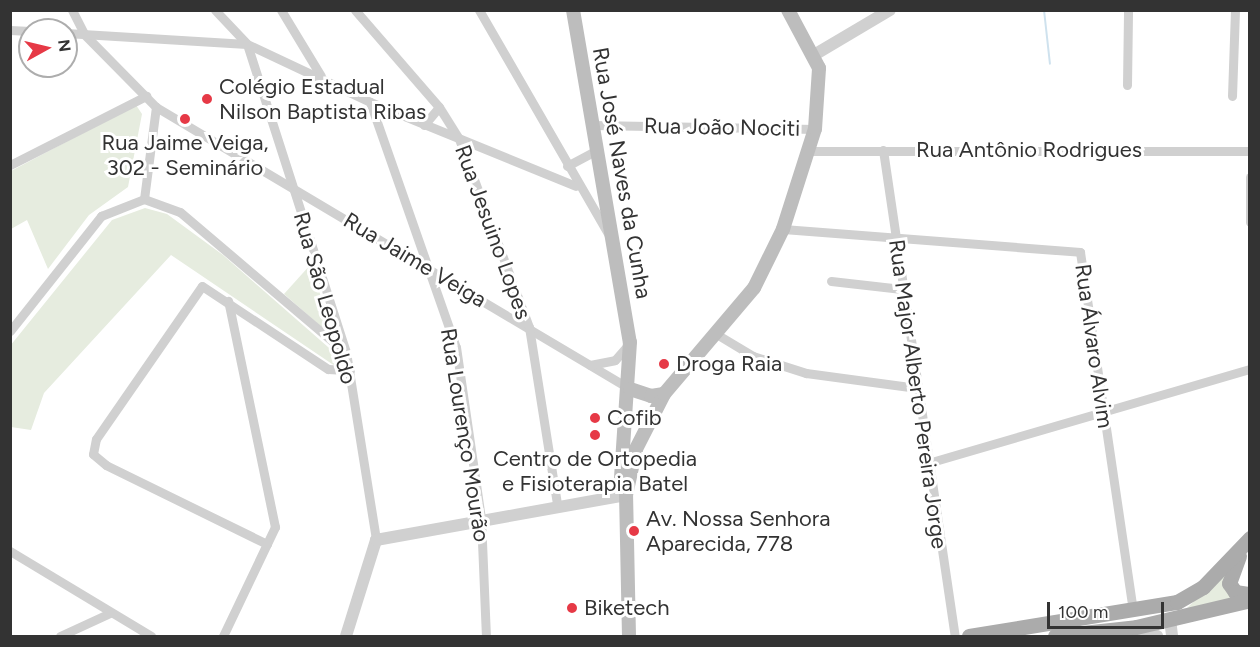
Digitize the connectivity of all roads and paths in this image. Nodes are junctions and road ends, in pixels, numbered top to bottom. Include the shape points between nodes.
1 (72, 10) edge
2 (215, 10) edge
3 (280, 10) edge
4 (479, 10) edge
5 (573, 10) edge
6 (788, 10) edge
7 (890, 10) edge
8 (1128, 10) edge
9 (1235, 10) edge
10 (357, 11) edge
11 (78, 34) edge
12 (84, 34) junction
13 (248, 44) junction
14 (814, 55) junction
15 (321, 76) junction
16 (1127, 85) dead end
17 (146, 96) junction
18 (1232, 96) dead end
19 (370, 102) junction
20 (156, 107) junction
21 (439, 107) junction
22 (424, 125) junction
23 (592, 125) junction
24 (815, 129) junction
25 (459, 138) junction
26 (597, 150) junction
27 (883, 150) junction
28 (808, 151) junction
29 (1250, 151) edge
30 (10, 165) edge
31 (567, 166) junction
32 (1250, 177) edge
33 (576, 186) junction
34 (292, 187) junction
35 (144, 199) junction
36 (1250, 222) edge
37 (783, 229) junction
38 (895, 238) junction
39 (615, 245) junction
40 (432, 270) junction
41 (831, 281) dead end
42 (902, 289) junction
43 (228, 301) junction
44 (529, 327) junction
45 (10, 331) edge
46 (718, 335) junction
47 (630, 342) junction
48 (346, 352) junction
49 (590, 365) junction
50 (1250, 369) edge
51 (350, 370) junction
52 (917, 388) junction
53 (630, 389) junction
54 (664, 393) junction
55 (1104, 411) junction
56 (927, 463) junction
57 (623, 494) junction
58 (557, 504) junction
59 (481, 518) junction
60 (1249, 539) edge
61 (376, 540) junction
62 (267, 544) junction
63 (10, 551) edge
64 (1250, 594) edge
65 (1250, 600) edge
66 (1133, 610) junction
67 (110, 612) junction
68 (1170, 619) junction
69 (1137, 632) edge
70 (60, 636) edge
71 (151, 636) edge
72 (223, 636) edge
73 (346, 636) edge
74 (486, 636) edge
75 (621, 636) edge
76 (629, 636) edge
77 (955, 636) edge
78 (969, 636) edge
79 (1055, 636) edge
80 (1157, 636) edge
81 (1172, 636) edge

1 - 12 street, Rua Jaime Veiga
2 - 13 street, Rua São Leopoldo
3 - 15 street
4 - 31 street
5 - 23 main road, Rua José Naves da Cunha
6 - 14 main road
7 - 14 street
8 - 16 street
9 - 18 street
10 - 21 street, Rua Jesuino Lopes
11 - 12 street
12 - 13 street
12 - 17 street, Rua Jaime Veiga
13 - 15 street
13 - 34 street, Rua São Leopoldo
14 - 24 main road via 821,78
15 - 19 street
17 - 20 street, Rua Jaime Veiga
17 - 30 street
19 - 22 street
19 - 40 street, Rua Lourenço Mourão
20 - 34 street, Rua Jaime Veiga
20 - 35 street
21 - 22 street
21 - 25 street, Rua Jesuino Lopes
22 - 25 street
23 - 24 street, Rua João Nociti
23 - 26 main road, Rua José Naves da Cunha
24 - 28 main road
25 - 33 street
25 - 44 street, Rua Jesuino Lopes
26 - 31 street
26 - 39 main road, Rua José Naves da Cunha
27 - 28 street, Rua Antônio Rodrigues
27 - 29 street, Rua Antônio Rodrigues
27 - 38 street, Rua Major Alberto Pereira Jorge
28 - 37 main road
31 - 33 street
32 - 36 street
33 - 39 street
34 - 40 street, Rua Jaime Veiga
34 - 48 street, Rua São Leopoldo
35 - 45 street via 101,216
35 - 48 street via 180,212
37 - 38 street, Rua Álvaro Alvim
37 - 46 main road via 754,288
38 - 42 street, Rua Major Alberto Pereira Jorge
38 - 55 street, Rua Álvaro Alvim via 1080,252
39 - 47 main road, Rua José Naves da Cunha
40 - 44 street, Rua Jaime Veiga
40 - 59 street, Rua Lourenço Mourão via 456,347
41 - 42 street
42 - 52 street, Rua Major Alberto Pereira Jorge
43 - 51 street via 328,369
43 - 62 street via 275,527
43 - 62 street via 202,286 96,438 93,454 106,465
44 - 49 street, Rua Jaime Veiga
44 - 58 street, Rua Jesuino Lopes
46 - 52 street via 753,356 806,373
46 - 54 main road
47 - 49 street via 615,360
47 - 53 main road, Rua José Naves da Cunha
48 - 51 street, Rua São Leopoldo
49 - 53 street, Rua Jaime Veiga
50 - 55 street
51 - 61 street, Rua São Leopoldo
52 - 56 street, Rua Major Alberto Pereira Jorge
53 - 54 main road via 651,396
53 - 57 main road, Rua José Naves da Cunha
54 - 57 main road via 642,434
55 - 56 street
55 - 66 street, Rua Álvaro Alvim
56 - 77 street, Rua Major Alberto Pereira Jorge
57 - 58 street
57 - 75 main road
57 - 76 main road
58 - 59 street
59 - 61 street
59 - 74 street, Rua Lourenço Mourão
60 - 64 main road via 1229,584 1235,592
60 - 66 main road via 1194,594
61 - 73 street, Rua São Leopoldo
62 - 72 street
63 - 67 street
65 - 68 main road
66 - 69 street, Rua Álvaro Alvim
66 - 78 main road
67 - 70 street
67 - 71 street
68 - 69 main road
68 - 81 street
69 - 79 main road
69 - 80 street

